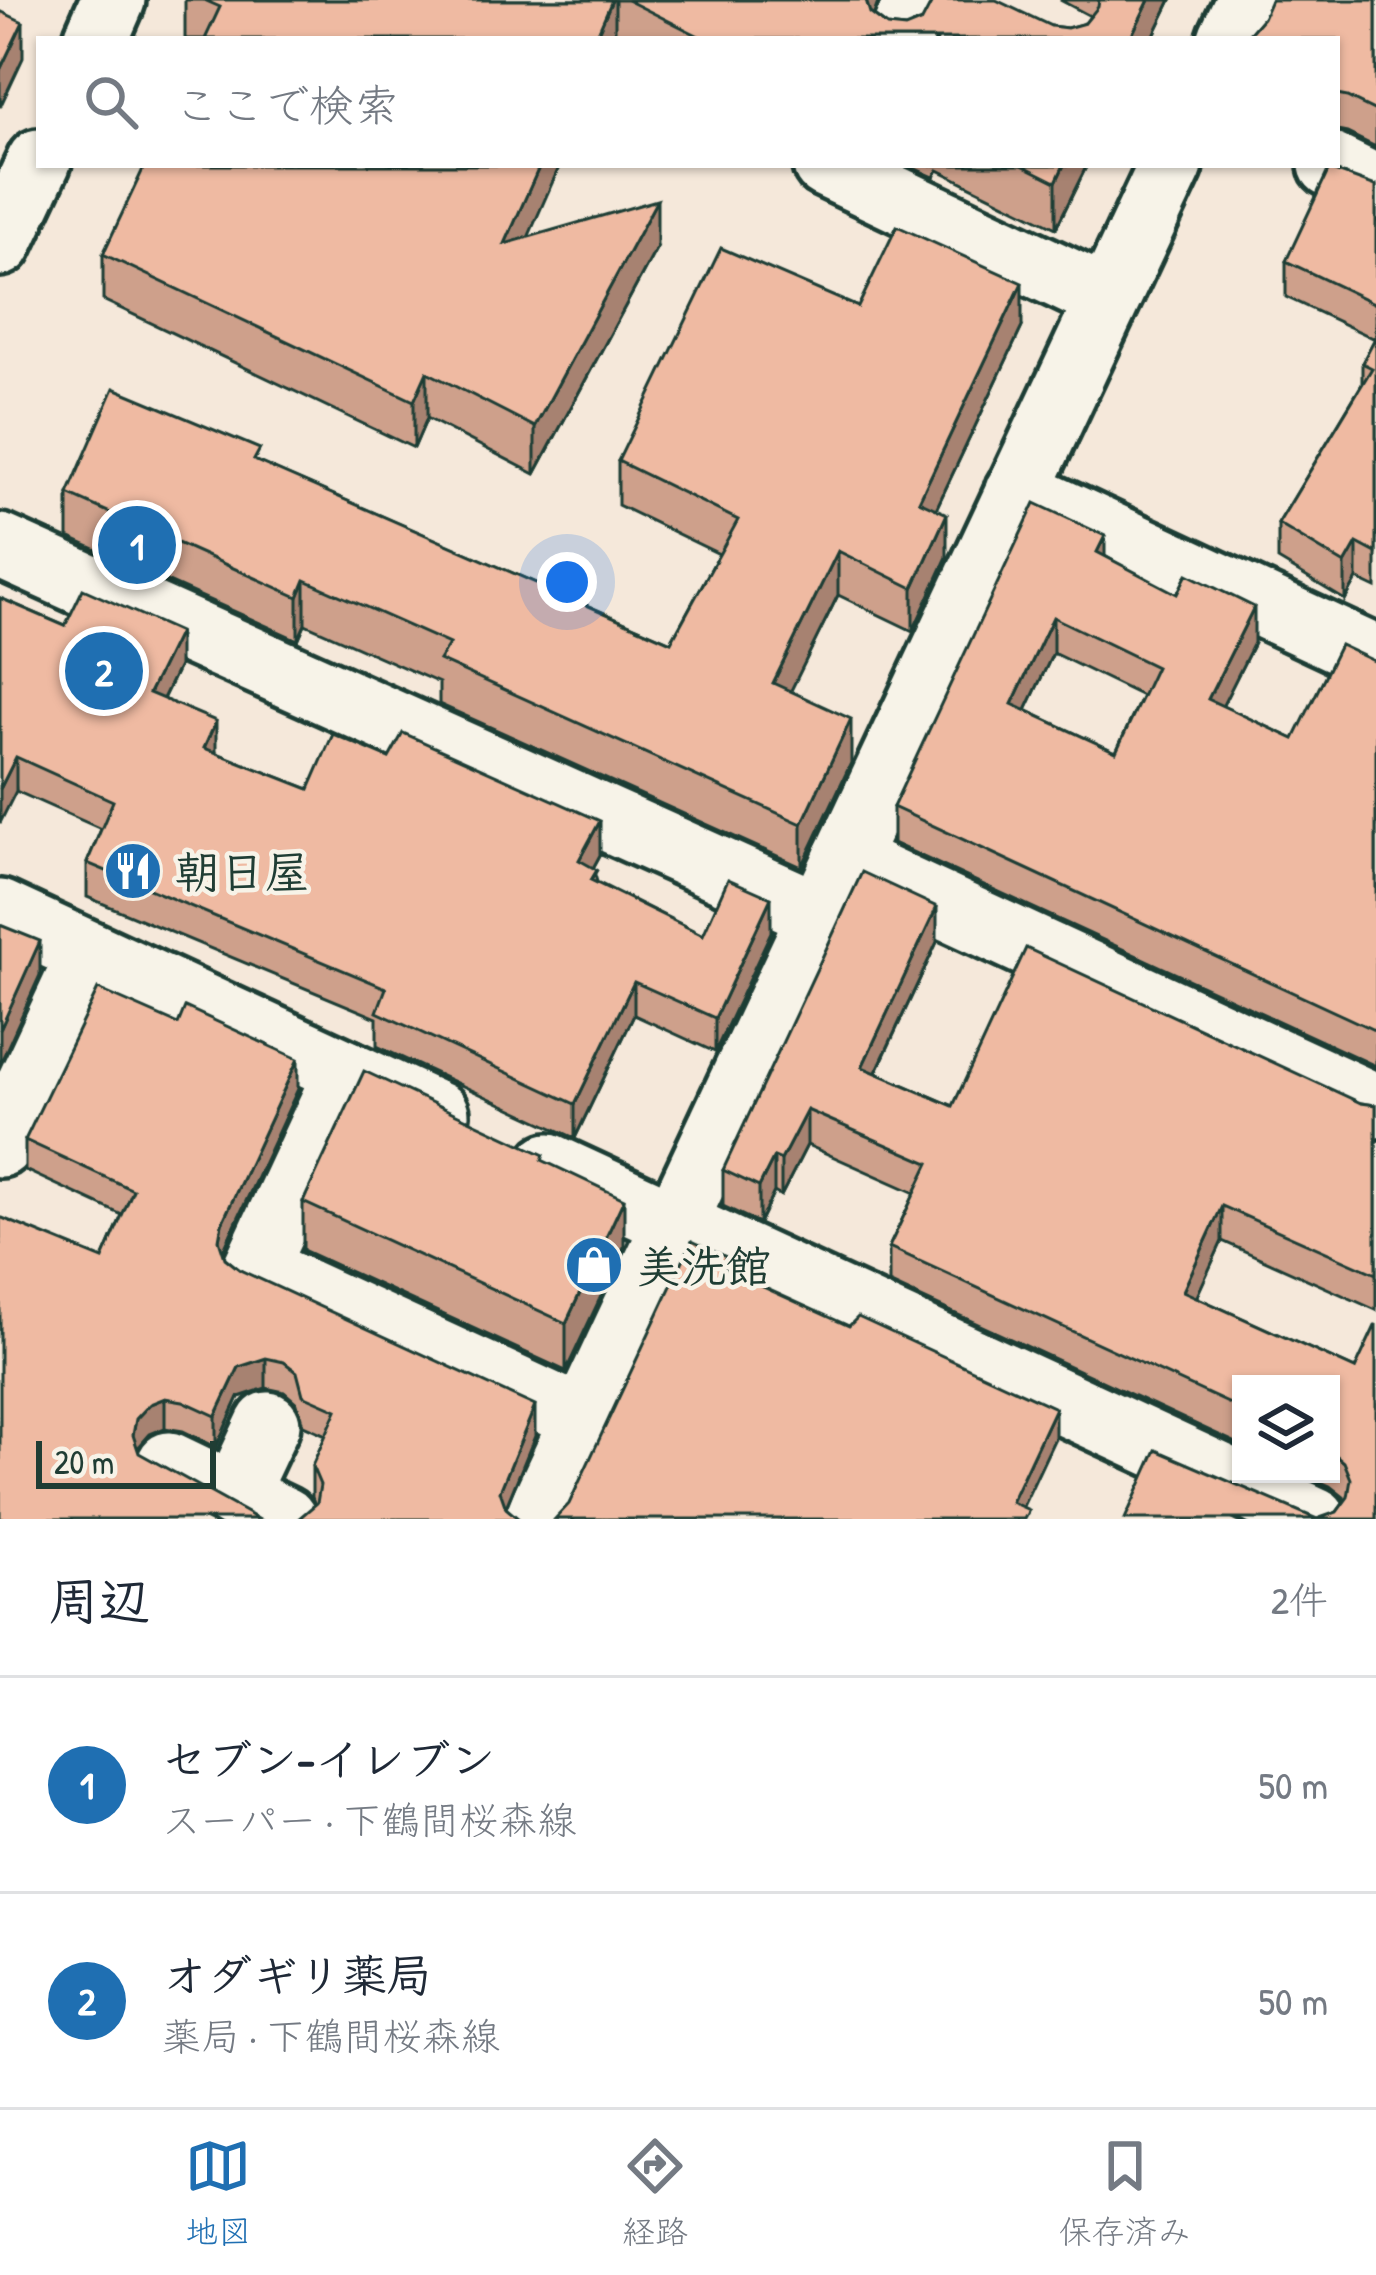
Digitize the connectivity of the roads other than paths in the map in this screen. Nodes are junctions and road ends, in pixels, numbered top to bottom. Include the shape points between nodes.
1 (113, 0) edge
2 (917, 0) edge
3 (1248, 0) edge
4 (97, 36) edge
5 (901, 36) edge
6 (1231, 36) edge
7 (36, 166) edge
8 (831, 168) edge
9 (1170, 168) edge
10 (1337, 168) edge
11 (1376, 187) edge
12 (0, 244) edge
13 (1107, 299) junction
14 (1017, 491) junction
15 (0, 546) edge
16 (1376, 658) edge
17 (832, 887) junction
18 (0, 913) edge
19 (88, 954) junction
20 (346, 1072) junction
21 (1376, 1106) edge
22 (0, 1145) edge
23 (674, 1223) junction
24 (583, 1419) junction
25 (268, 1424) dead end
26 (169, 1464) edge
27 (259, 1507) edge
28 (536, 1519) edge
29 (1316, 1519) edge

1 - 4 street
2 - 5 street
3 - 6 street
7 - 12 street
8 - 13 street
9 - 13 street
10 - 11 street
13 - 14 street
14 - 16 street
14 - 17 street
15 - 17 street
17 - 21 street
17 - 23 street
18 - 19 street
19 - 20 street
19 - 22 street
20 - 23 street
20 - 24 street via 255,1268
23 - 24 street
23 - 29 street
24 - 28 street
25 - 27 street
26 - 27 street

